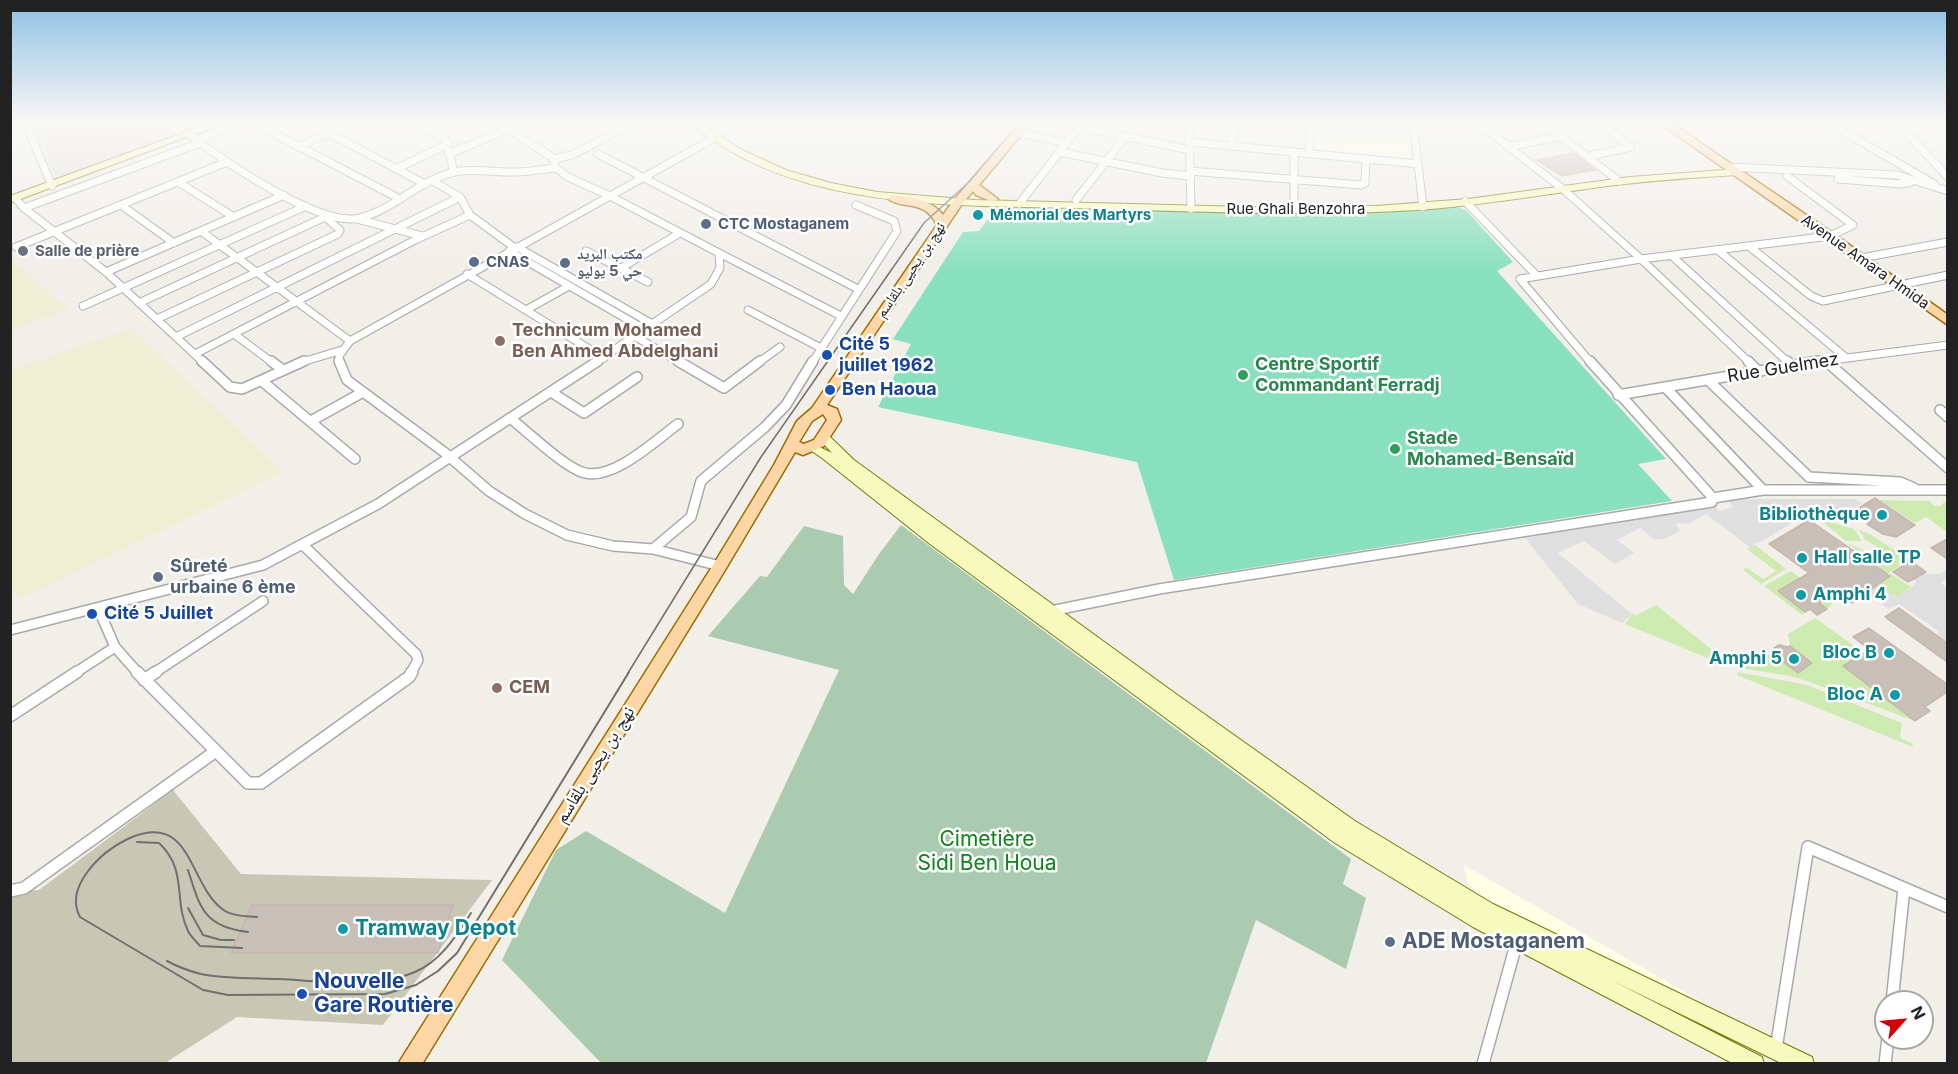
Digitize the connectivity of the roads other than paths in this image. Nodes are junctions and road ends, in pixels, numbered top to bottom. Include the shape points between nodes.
1 (46, 172) edge
2 (94, 172) edge
3 (113, 172) edge
4 (202, 172) edge
5 (244, 172) edge
6 (347, 172) edge
7 (402, 172) edge
8 (454, 172) edge
9 (561, 172) edge
10 (634, 172) edge
11 (653, 172) edge
12 (782, 172) edge
13 (793, 172) edge
14 (985, 172) edge
15 (1044, 172) edge
16 (1098, 172) edge
17 (1158, 172) edge
18 (1294, 172) edge
19 (1365, 172) edge
20 (1419, 172) edge
21 (1541, 172) edge
22 (1609, 172) edge
23 (1697, 172) edge
24 (1738, 172) edge
25 (1757, 172) edge
26 (1818, 172) edge
27 (1913, 172) edge
28 (1190, 174) junction
29 (1787, 176) junction
30 (644, 177) junction
31 (1617, 179) junction
32 (1294, 180) junction
33 (433, 181) junction
34 (178, 182) junction
35 (1913, 182) junction
36 (425, 184) junction
37 (973, 185) junction
38 (52, 186) junction
39 (1559, 186) junction
40 (1946, 191) edge
41 (284, 195) junction
42 (610, 196) junction
43 (460, 197) junction
44 (892, 198) junction
45 (13, 199) edge
46 (400, 199) junction
47 (993, 199) junction
48 (960, 200) junction
49 (1076, 200) junction
50 (1465, 201) junction
51 (1021, 202) junction
52 (121, 205) junction
53 (856, 205) dead end
54 (1422, 205) junction
55 (306, 206) junction
56 (1191, 206) junction
57 (1294, 206) junction
58 (24, 208) junction
59 (470, 215) junction
60 (323, 216) junction
61 (234, 217) junction
62 (357, 219) junction
63 (942, 224) junction
64 (396, 228) junction
65 (201, 231) junction
66 (54, 232) junction
67 (680, 233) junction
68 (422, 236) junction
69 (1830, 236) junction
70 (1947, 242) edge
71 (174, 243) junction
72 (220, 245) junction
73 (16, 247) dead end
74 (1750, 247) junction
75 (514, 249) junction
76 (586, 251) dead end
77 (1719, 251) junction
78 (718, 253) junction
79 (1672, 255) junction
80 (238, 258) junction
81 (1861, 258) junction
82 (1641, 259) junction
83 (621, 268) junction
84 (258, 271) junction
85 (106, 272) junction
86 (467, 274) junction
87 (1536, 275) junction
88 (1947, 275) edge
89 (648, 282) dead end
90 (1899, 285) junction
91 (278, 286) junction
92 (569, 286) junction
93 (124, 288) junction
94 (858, 289) junction
95 (298, 301) junction
96 (139, 303) junction
97 (83, 306) dead end
98 (526, 310) junction
99 (748, 310) dead end
100 (841, 316) junction
101 (157, 319) junction
102 (1947, 321) edge
103 (650, 328) junction
104 (234, 334) junction
105 (176, 337) junction
106 (636, 337) junction
107 (350, 341) junction
108 (1947, 345) edge
109 (780, 347) dead end
110 (821, 348) junction
111 (342, 350) junction
112 (195, 354) junction
113 (1845, 357) junction
114 (604, 358) junction
115 (1825, 361) junction
116 (1792, 366) junction
117 (283, 370) junction
118 (1759, 372) junction
119 (637, 377) dead end
120 (1708, 380) junction
121 (262, 381) junction
122 (1665, 387) junction
123 (363, 392) junction
124 (551, 392) junction
125 (1618, 395) junction
126 (827, 396) junction
127 (817, 410) junction
128 (1940, 410) dead end
129 (832, 412) junction
130 (1947, 417) edge
131 (510, 418) junction
132 (311, 422) junction
133 (678, 424) dead end
134 (808, 445) junction
135 (450, 458) junction
136 (355, 459) dead end
137 (1947, 468) edge
138 (1763, 490) junction
139 (1920, 490) junction
140 (1947, 490) edge
141 (1713, 498) junction
142 (303, 545) junction
143 (653, 549) junction
144 (720, 566) junction
145 (263, 601) dead end
146 (98, 608) junction
147 (1044, 612) junction
148 (10, 630) edge
149 (115, 647) junction
150 (144, 680) junction
151 (10, 716) edge
152 (216, 751) junction
153 (1904, 888) junction
154 (10, 891) edge
155 (1947, 907) edge
156 (1517, 941) junction
157 (1893, 990) edge
158 (1776, 1049) junction
159 (409, 1064) edge
160 (1483, 1064) edge
161 (1755, 1064) edge
162 (1805, 1064) edge

1 - 38 street
2 - 38 main road
3 - 58 street
4 - 34 street
5 - 41 street
6 - 46 street
7 - 36 street
8 - 33 street
9 - 42 street
10 - 30 street
11 - 30 street
12 - 44 main road, Rue Ghali Benzohra via 844,190
13 - 48 main road, Rue Ghali Benzohra via 887,193
14 - 37 main road, نهج بن يحيى بلقاسم
15 - 51 street
16 - 49 street
17 - 28 street
18 - 32 street
19 - 32 street via 1364,185
20 - 54 street
21 - 39 street
22 - 31 street
23 - 31 main road, Rue Ghali Benzohra
24 - 69 main road, Avenue Amara Hmida
25 - 29 street, Rue Ghali Benzohra
26 - 35 street, Rue Ghali Benzohra via 1897,175
27 - 40 street
28 - 32 street
28 - 56 street
29 - 35 street, Rue Ghali Benzohra
29 - 69 street via 1853,225
30 - 42 street
30 - 94 street
31 - 39 main road, Rue Ghali Benzohra
32 - 57 street
33 - 36 street
33 - 43 street
34 - 52 street
34 - 61 street
35 - 40 street, Rue Ghali Benzohra
36 - 46 street
37 - 47 main road
37 - 48 main road, نهج بن يحيى بلقاسم
38 - 45 main road
39 - 50 main road, Rue Ghali Benzohra
39 - 54 main road, Rue Ghali Benzohra
39 - 82 street
41 - 55 street
41 - 61 street
42 - 67 street
42 - 75 street
43 - 59 street
43 - 64 street
44 - 48 main road, Rue Ghali Benzohra
44 - 63 main road via 933,208
45 - 58 street
46 - 62 street
47 - 48 main road, Rue Ghali Benzohra
47 - 51 main road, Rue Ghali Benzohra
48 - 51 main road, Rue Ghali Benzohra
48 - 63 main road, نهج بن يحيى بلقاسم
49 - 51 main road, Rue Ghali Benzohra
49 - 56 main road, Rue Ghali Benzohra
50 - 54 main road, Rue Ghali Benzohra
50 - 87 street
51 - 56 main road, Rue Ghali Benzohra
52 - 66 street
52 - 71 street
53 - 94 street via 892,220 898,227
54 - 56 main road, Rue Ghali Benzohra via 1297,212
54 - 57 main road, Rue Ghali Benzohra
55 - 60 street
55 - 72 street
56 - 57 main road, Rue Ghali Benzohra
58 - 66 street
59 - 68 street
59 - 75 street
60 - 62 street
60 - 80 street
60 - 84 street via 340,230 338,234
61 - 65 street
62 - 64 street
63 - 126 main road, نهج بن يحيى بلقاسم
64 - 68 street
64 - 91 street
65 - 71 street
65 - 72 street
66 - 73 street
66 - 85 street
67 - 78 street
67 - 83 street
68 - 95 street
69 - 74 street
69 - 81 main road, Avenue Amara Hmida
70 - 81 street
71 - 85 street
72 - 80 street
72 - 93 street
74 - 77 street
74 - 90 street via 1823,301
75 - 86 street
75 - 92 street
75 - 103 street
76 - 83 street
77 - 79 street
77 - 113 street
78 - 100 street
78 - 103 street via 720,268 711,284
79 - 82 street
79 - 116 street
80 - 84 street
80 - 96 street
81 - 90 main road, Avenue Amara Hmida
82 - 87 street
82 - 118 street
83 - 89 street
84 - 91 street
84 - 101 street
85 - 93 street
86 - 98 street
86 - 107 street
87 - 125 street via 1520,281
88 - 90 street
90 - 102 main road, Avenue Amara Hmida
91 - 95 street
91 - 105 street
92 - 98 street
92 - 103 street
93 - 96 street
93 - 97 street
94 - 100 street
95 - 104 street
95 - 107 street
96 - 101 street
98 - 114 street
99 - 110 street
100 - 110 street
101 - 105 street
103 - 106 street
104 - 112 street
104 - 117 street
105 - 112 street
106 - 109 street via 724,388
106 - 114 street
107 - 111 street
108 - 113 street, Rue Guelmez
110 - 143 street via 786,405 701,481 691,517
111 - 117 street
111 - 123 street via 340,367 347,380
112 - 121 street via 231,387 242,389
113 - 115 street, Rue Guelmez
114 - 124 street
115 - 116 street, Rue Guelmez
115 - 137 street
116 - 118 street, Rue Guelmez
117 - 121 street
118 - 120 street, Rue Guelmez
119 - 124 street via 584,413
120 - 122 street, Rue Guelmez
120 - 139 street via 1809,477 1900,482
121 - 132 street
122 - 125 street, Rue Guelmez
122 - 138 street
123 - 132 street
123 - 135 street
124 - 131 street
125 - 141 street
126 - 127 main road, نهج بن يحيى بلقاسم
126 - 129 main road
127 - 129 main road
127 - 134 main road, نهج بن يحيى بلقاسم via 792,439
128 - 130 street
129 - 134 main road via 834,420
131 - 133 street via 584,473 600,474 614,469
131 - 135 street
132 - 136 street
134 - 144 main road, نهج بن يحيى بلقاسم via 781,465
134 - 147 main road via 935,540
135 - 142 street
135 - 143 street via 489,491 567,535 613,546
138 - 139 street
138 - 141 street
139 - 140 street
141 - 147 street via 1712,502 1160,589
142 - 146 street via 235,574
142 - 152 street via 416,654 414,670 410,677 261,783 248,783
143 - 144 street
144 - 159 main road, نهج بن يحيى بلقاسم
145 - 150 street
146 - 148 street
146 - 149 street
147 - 156 main road via 1341,837
147 - 158 main road via 1349,826 1487,910
149 - 150 street
149 - 151 street
150 - 152 street
152 - 154 street via 24,888
153 - 155 street
153 - 157 street
153 - 158 street via 1811,847 1806,849
156 - 160 street
156 - 161 main road
158 - 162 main road

